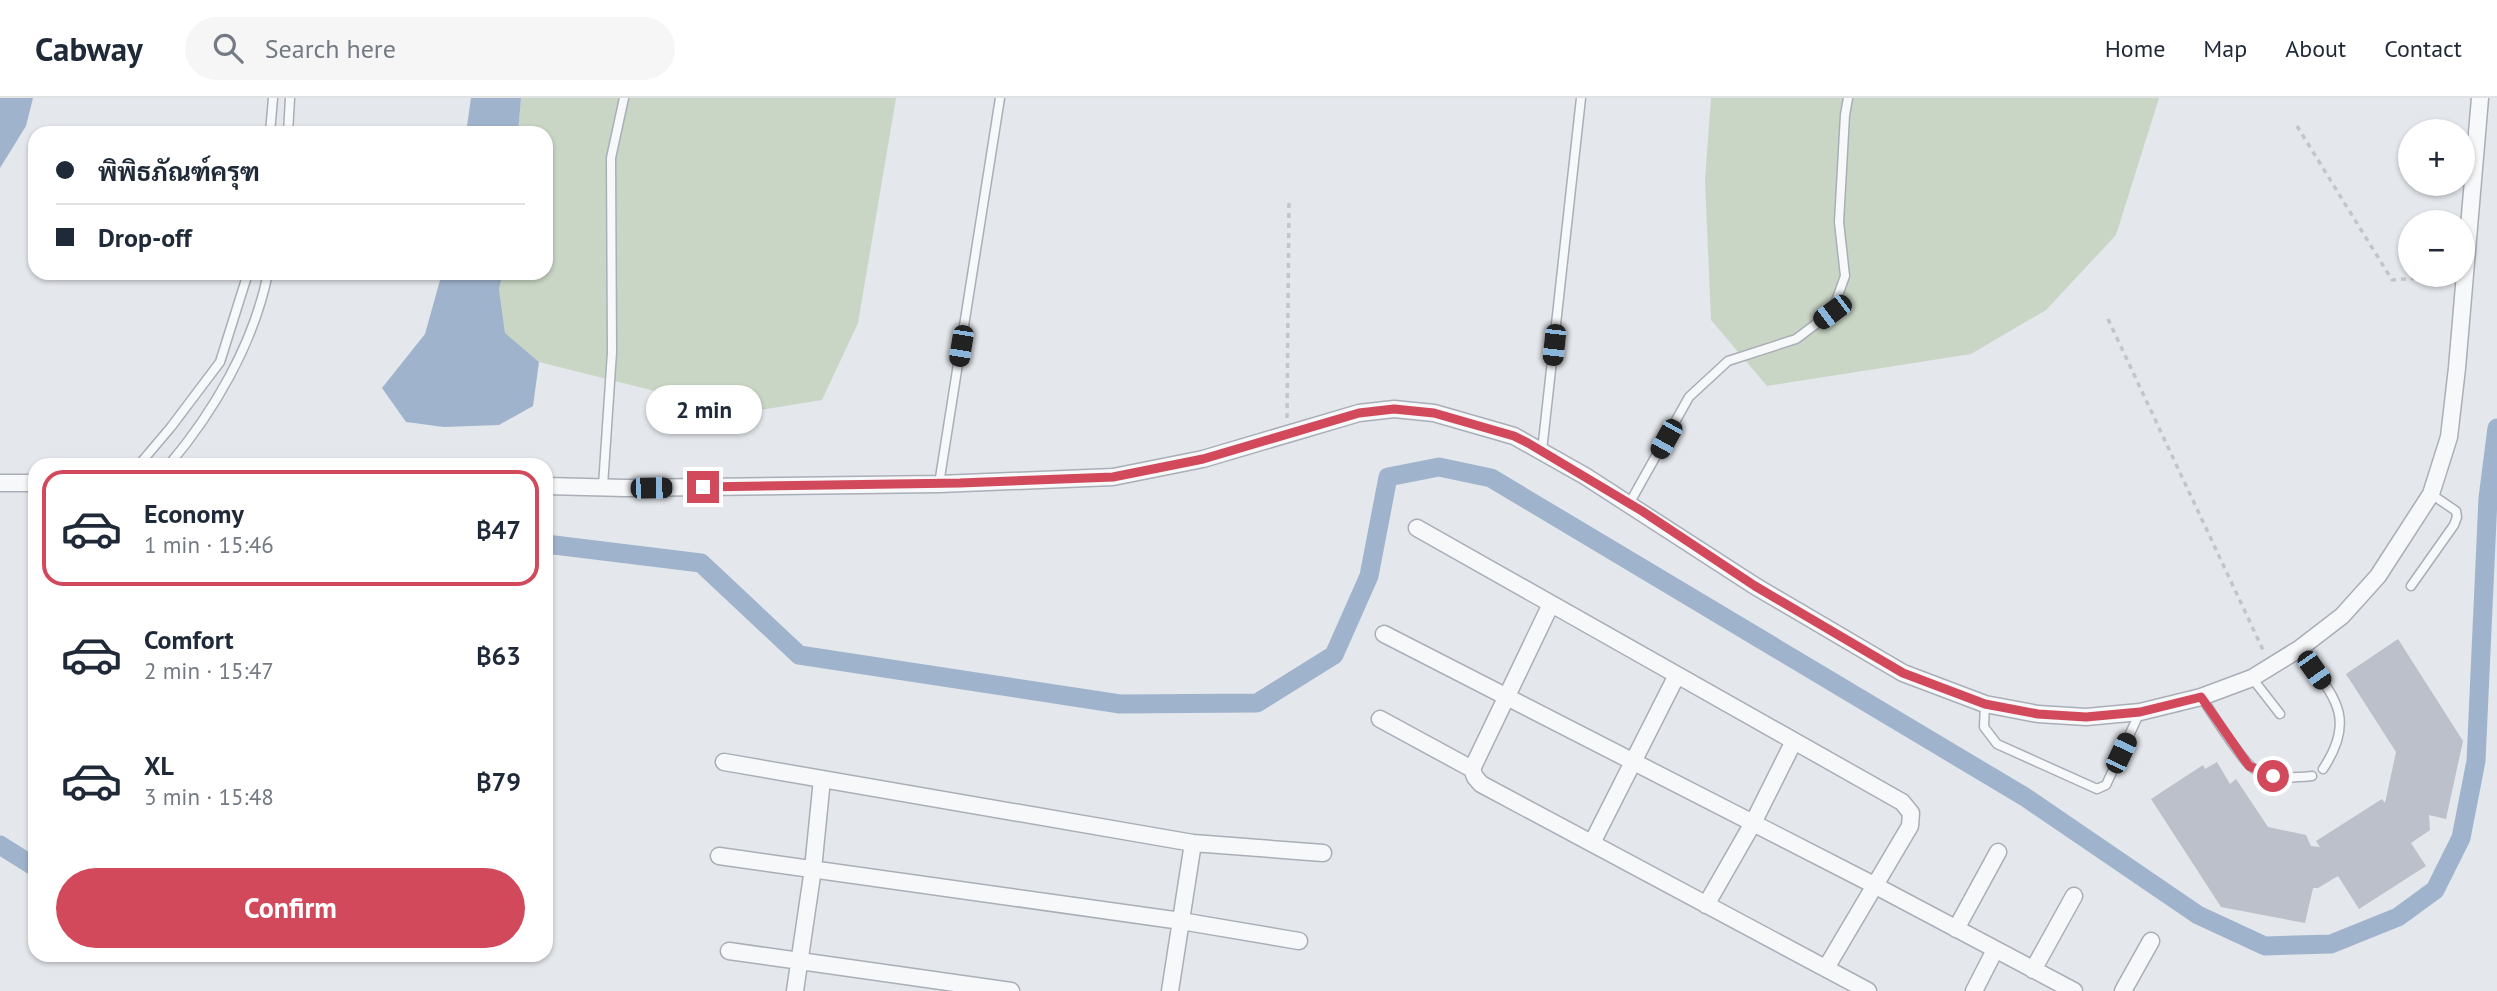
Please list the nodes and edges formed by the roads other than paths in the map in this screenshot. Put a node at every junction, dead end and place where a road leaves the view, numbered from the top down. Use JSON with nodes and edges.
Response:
{"nodes":[{"id":1,"x":273,"y":98,"type":"edge"},
{"id":2,"x":290,"y":98,"type":"edge"},
{"id":3,"x":624,"y":98,"type":"edge"},
{"id":4,"x":1000,"y":98,"type":"edge"},
{"id":5,"x":1581,"y":98,"type":"edge"},
{"id":6,"x":1848,"y":98,"type":"edge"},
{"id":7,"x":2480,"y":98,"type":"edge"},
{"id":8,"x":271,"y":126,"type":"edge"},
{"id":9,"x":288,"y":126,"type":"edge"},
{"id":10,"x":246,"y":280,"type":"edge"},
{"id":11,"x":266,"y":280,"type":"edge"},
{"id":12,"x":1542,"y":451,"type":"junction"},
{"id":13,"x":145,"y":458,"type":"edge"},
{"id":14,"x":175,"y":458,"type":"edge"},
{"id":15,"x":0,"y":483,"type":"edge"},
{"id":16,"x":28,"y":483,"type":"edge"},
{"id":17,"x":939,"y":484,"type":"junction"},
{"id":18,"x":553,"y":486,"type":"edge"},
{"id":19,"x":603,"y":486,"type":"junction"},
{"id":20,"x":2431,"y":494,"type":"junction"},
{"id":21,"x":1629,"y":504,"type":"junction"},
{"id":22,"x":1417,"y":528,"type":"dead end"},
{"id":23,"x":2411,"y":586,"type":"dead end"},
{"id":24,"x":1551,"y":604,"type":"junction"},
{"id":25,"x":1384,"y":634,"type":"dead end"},
{"id":26,"x":2299,"y":649,"type":"junction"},
{"id":27,"x":1676,"y":675,"type":"junction"},
{"id":28,"x":2252,"y":678,"type":"junction"},
{"id":29,"x":1506,"y":697,"type":"junction"},
{"id":30,"x":2201,"y":697,"type":"junction"},
{"id":31,"x":1985,"y":704,"type":"junction"},
{"id":32,"x":2140,"y":712,"type":"junction"},
{"id":33,"x":2280,"y":714,"type":"dead end"},
{"id":34,"x":1380,"y":719,"type":"dead end"},
{"id":35,"x":1794,"y":741,"type":"junction"},
{"id":36,"x":1632,"y":761,"type":"junction"},
{"id":37,"x":724,"y":762,"type":"dead end"},
{"id":38,"x":1472,"y":769,"type":"junction"},
{"id":39,"x":2323,"y":769,"type":"dead end"},
{"id":40,"x":2312,"y":776,"type":"dead end"},
{"id":41,"x":822,"y":779,"type":"junction"},
{"id":42,"x":1753,"y":823,"type":"junction"},
{"id":43,"x":1193,"y":844,"type":"junction"},
{"id":44,"x":1592,"y":844,"type":"junction"},
{"id":45,"x":1998,"y":852,"type":"dead end"},
{"id":46,"x":1323,"y":853,"type":"dead end"},
{"id":47,"x":719,"y":856,"type":"dead end"},
{"id":48,"x":813,"y":869,"type":"junction"},
{"id":49,"x":1874,"y":885,"type":"junction"},
{"id":50,"x":2074,"y":896,"type":"dead end"},
{"id":51,"x":1706,"y":905,"type":"junction"},
{"id":52,"x":1181,"y":921,"type":"junction"},
{"id":53,"x":1956,"y":929,"type":"junction"},
{"id":54,"x":1299,"y":941,"type":"dead end"},
{"id":55,"x":2151,"y":941,"type":"dead end"},
{"id":56,"x":1995,"y":950,"type":"junction"},
{"id":57,"x":729,"y":951,"type":"dead end"},
{"id":58,"x":799,"y":961,"type":"junction"},
{"id":59,"x":1826,"y":968,"type":"junction"},
{"id":60,"x":2033,"y":970,"type":"junction"},
{"id":61,"x":795,"y":991,"type":"edge"},
{"id":62,"x":1011,"y":991,"type":"edge"},
{"id":63,"x":1170,"y":991,"type":"edge"},
{"id":64,"x":1868,"y":991,"type":"edge"},
{"id":65,"x":1973,"y":991,"type":"edge"},
{"id":66,"x":2074,"y":991,"type":"edge"},
{"id":67,"x":2123,"y":991,"type":"edge"}],
"edges":[{"from":1,"to":8,"type":"lane"},
{"from":2,"to":9,"type":"lane"},
{"from":3,"to":19,"type":"lane"},
{"from":4,"to":17,"type":"lane"},
{"from":5,"to":12,"type":"lane"},
{"from":6,"to":21,"type":"lane"},
{"from":7,"to":20,"type":"street"},
{"from":10,"to":13,"type":"lane"},
{"from":11,"to":14,"type":"lane"},
{"from":12,"to":17,"type":"street"},
{"from":12,"to":21,"type":"street"},
{"from":15,"to":16,"type":"street"},
{"from":17,"to":19,"type":"street"},
{"from":18,"to":19,"type":"street"},
{"from":20,"to":23,"type":"lane"},
{"from":20,"to":26,"type":"street"},
{"from":21,"to":31,"type":"street"},
{"from":22,"to":24,"type":"street"},
{"from":24,"to":27,"type":"street"},
{"from":24,"to":29,"type":"street"},
{"from":25,"to":29,"type":"street"},
{"from":26,"to":28,"type":"street"},
{"from":26,"to":39,"type":"lane"},
{"from":27,"to":35,"type":"street"},
{"from":27,"to":36,"type":"street"},
{"from":28,"to":30,"type":"street"},
{"from":28,"to":33,"type":"lane"},
{"from":29,"to":36,"type":"street"},
{"from":29,"to":38,"type":"street"},
{"from":30,"to":32,"type":"street"},
{"from":30,"to":40,"type":"lane"},
{"from":31,"to":32,"type":"street"},
{"from":31,"to":32,"type":"lane"},
{"from":34,"to":38,"type":"street"},
{"from":35,"to":42,"type":"street"},
{"from":35,"to":49,"type":"street"},
{"from":36,"to":42,"type":"street"},
{"from":36,"to":44,"type":"street"},
{"from":37,"to":41,"type":"street"},
{"from":38,"to":44,"type":"street"},
{"from":41,"to":43,"type":"street"},
{"from":41,"to":48,"type":"street"},
{"from":42,"to":49,"type":"street"},
{"from":42,"to":51,"type":"street"},
{"from":43,"to":46,"type":"street"},
{"from":43,"to":52,"type":"street"},
{"from":44,"to":51,"type":"street"},
{"from":45,"to":53,"type":"street"},
{"from":47,"to":48,"type":"street"},
{"from":48,"to":52,"type":"street"},
{"from":48,"to":58,"type":"street"},
{"from":49,"to":53,"type":"street"},
{"from":49,"to":59,"type":"street"},
{"from":50,"to":60,"type":"street"},
{"from":51,"to":59,"type":"street"},
{"from":52,"to":54,"type":"street"},
{"from":52,"to":63,"type":"street"},
{"from":53,"to":56,"type":"street"},
{"from":55,"to":67,"type":"street"},
{"from":56,"to":60,"type":"street"},
{"from":56,"to":65,"type":"street"},
{"from":57,"to":58,"type":"street"},
{"from":58,"to":61,"type":"street"},
{"from":58,"to":62,"type":"street"},
{"from":59,"to":64,"type":"street"},
{"from":60,"to":66,"type":"street"}]}
